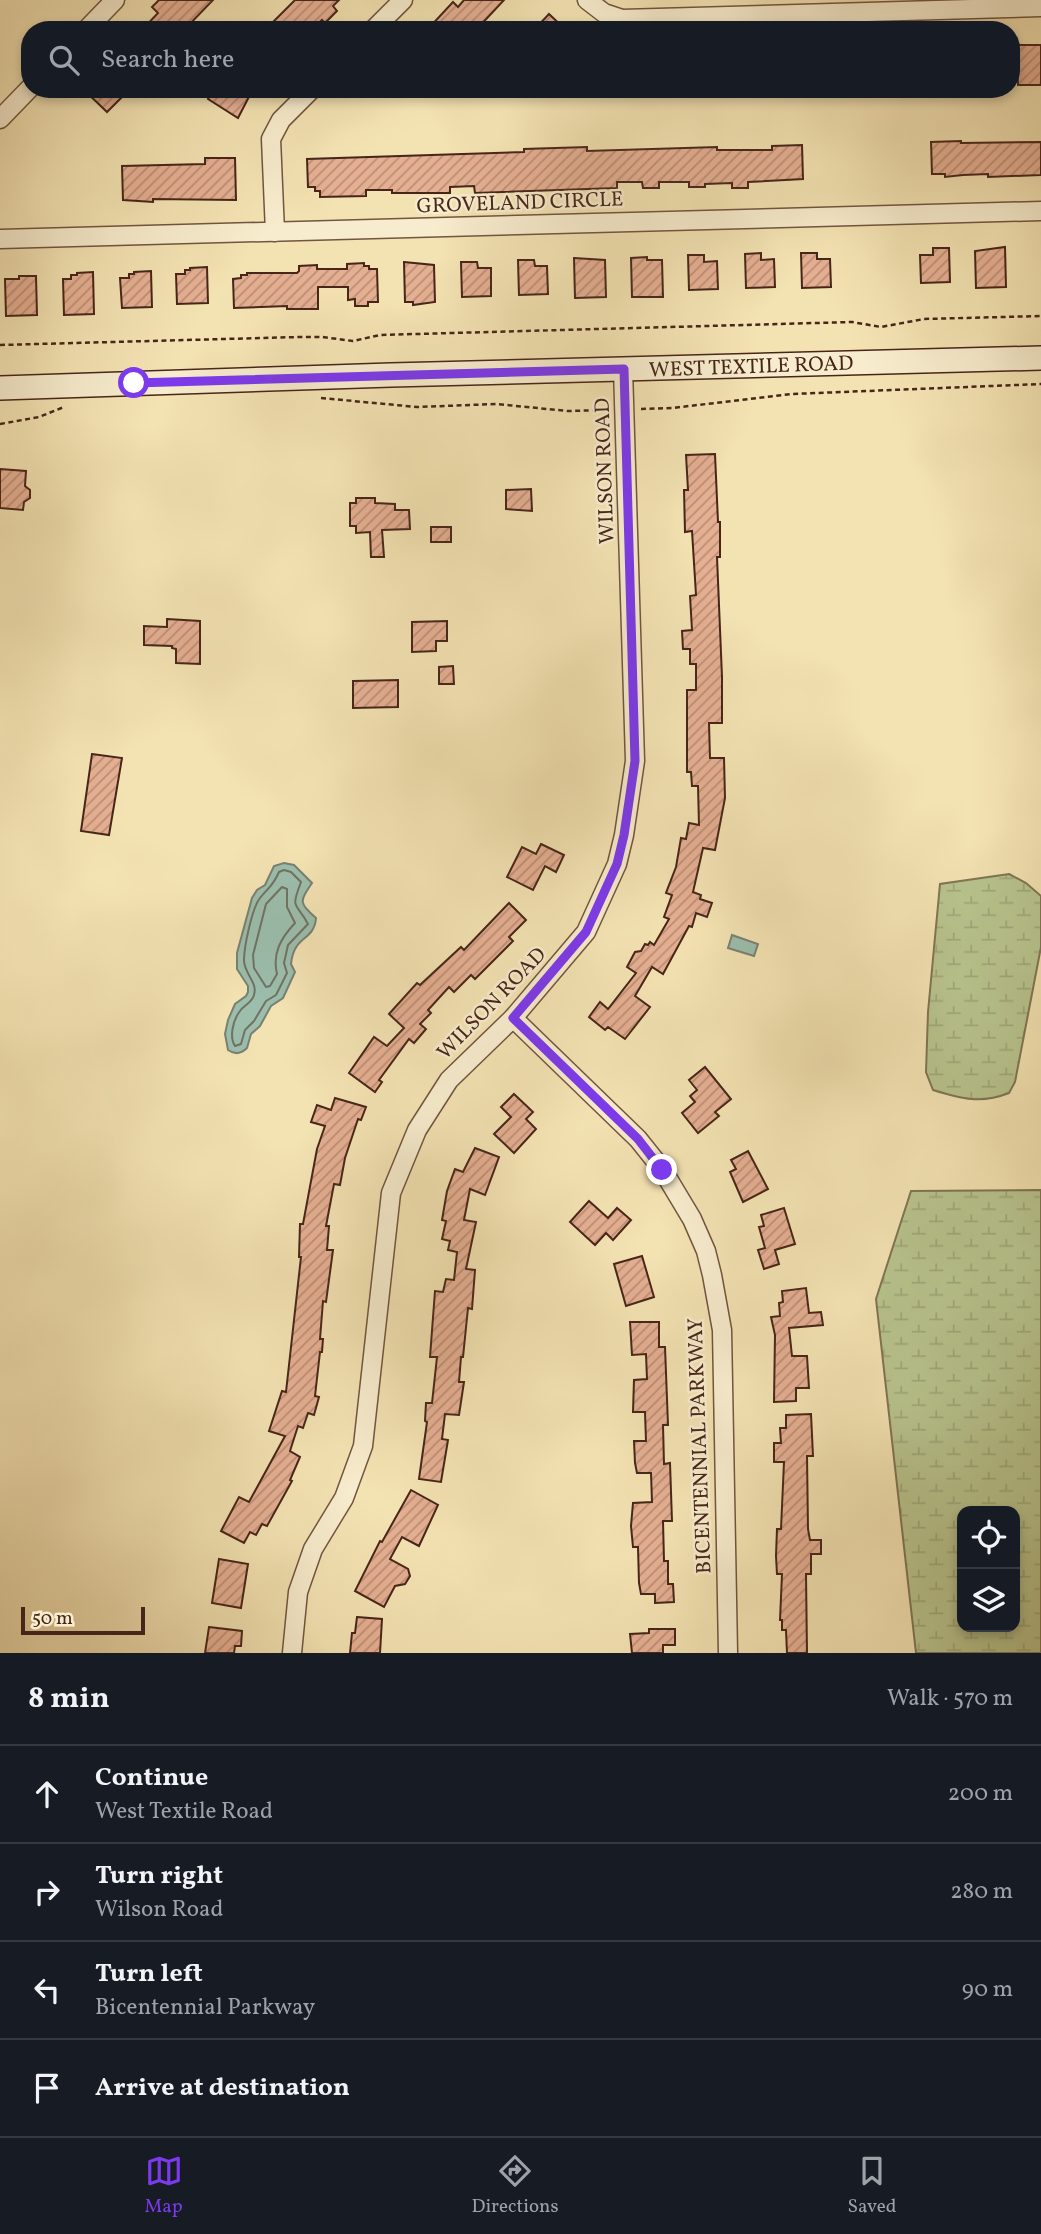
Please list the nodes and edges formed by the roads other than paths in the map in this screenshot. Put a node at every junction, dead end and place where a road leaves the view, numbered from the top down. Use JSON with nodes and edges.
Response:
{"nodes":[{"id":1,"x":115,"y":0,"type":"edge"},
{"id":2,"x":403,"y":0,"type":"edge"},
{"id":3,"x":587,"y":0,"type":"edge"},
{"id":4,"x":978,"y":4,"type":"edge"},
{"id":5,"x":1041,"y":7,"type":"edge"},
{"id":6,"x":95,"y":21,"type":"edge"},
{"id":7,"x":382,"y":21,"type":"edge"},
{"id":8,"x":21,"y":97,"type":"edge"},
{"id":9,"x":303,"y":98,"type":"edge"},
{"id":10,"x":0,"y":119,"type":"edge"},
{"id":11,"x":1041,"y":211,"type":"edge"},
{"id":12,"x":275,"y":232,"type":"junction"},
{"id":13,"x":0,"y":239,"type":"edge"},
{"id":14,"x":1041,"y":358,"type":"edge"},
{"id":15,"x":624,"y":369,"type":"junction"},
{"id":16,"x":0,"y":388,"type":"edge"},
{"id":17,"x":513,"y":1018,"type":"junction"},
{"id":18,"x":292,"y":1653,"type":"edge"},
{"id":19,"x":728,"y":1653,"type":"edge"}],
"edges":[{"from":1,"to":6,"type":"street"},
{"from":2,"to":7,"type":"street"},
{"from":3,"to":4,"type":"street"},
{"from":4,"to":5,"type":"street"},
{"from":8,"to":10,"type":"street"},
{"from":9,"to":12,"type":"street"},
{"from":11,"to":12,"type":"street","name":"GROVELAND CIRCLE"},
{"from":12,"to":13,"type":"street","name":"GROVELAND CIRCLE"},
{"from":14,"to":15,"type":"main road","name":"WEST TEXTILE ROAD"},
{"from":15,"to":16,"type":"main road","name":"WEST TEXTILE ROAD"},
{"from":15,"to":17,"type":"street","name":"WILSON ROAD"},
{"from":17,"to":18,"type":"street","name":"WILSON ROAD"},
{"from":17,"to":19,"type":"street","name":"BICENTENNIAL PARKWAY"}]}
